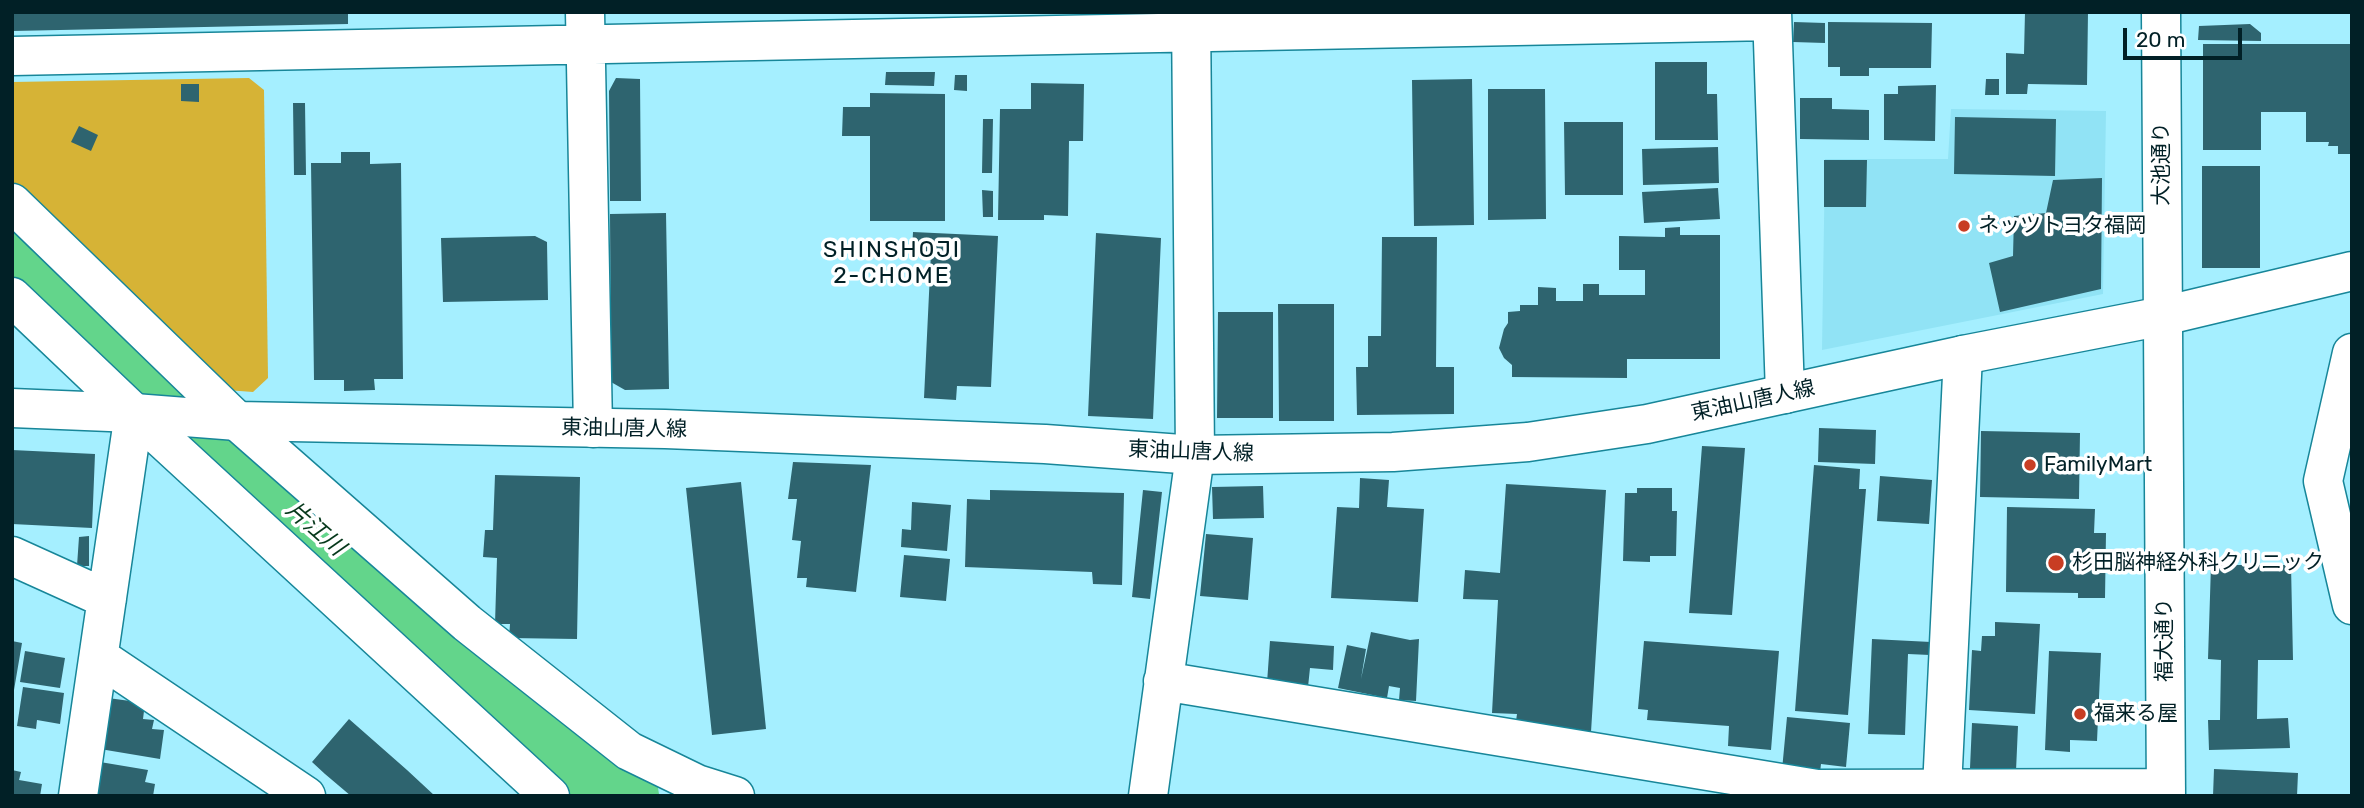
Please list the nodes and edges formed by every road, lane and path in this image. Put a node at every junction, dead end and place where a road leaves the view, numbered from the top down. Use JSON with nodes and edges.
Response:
{"nodes":[{"id":1,"x":2161,"y":12,"type":"edge"},
{"id":2,"x":1772,"y":17,"type":"edge"},
{"id":3,"x":1191,"y":21,"type":"edge"},
{"id":4,"x":586,"y":29,"type":"edge"},
{"id":5,"x":12,"y":56,"type":"edge"},
{"id":6,"x":12,"y":203,"type":"edge"},
{"id":7,"x":2352,"y":271,"type":"edge"},
{"id":8,"x":12,"y":297,"type":"edge"},
{"id":9,"x":2163,"y":316,"type":"junction"},
{"id":10,"x":2352,"y":353,"type":"edge"},
{"id":11,"x":1963,"y":355,"type":"junction"},
{"id":12,"x":1784,"y":394,"type":"junction"},
{"id":13,"x":12,"y":408,"type":"edge"},
{"id":14,"x":143,"y":414,"type":"junction"},
{"id":15,"x":230,"y":421,"type":"junction"},
{"id":16,"x":593,"y":428,"type":"junction"},
{"id":17,"x":1195,"y":455,"type":"junction"},
{"id":18,"x":12,"y":556,"type":"edge"},
{"id":19,"x":107,"y":599,"type":"junction"},
{"id":20,"x":2352,"y":606,"type":"edge"},
{"id":21,"x":99,"y":657,"type":"junction"},
{"id":22,"x":1163,"y":681,"type":"junction"},
{"id":23,"x":1942,"y":788,"type":"junction"},
{"id":24,"x":697,"y":790,"type":"edge"},
{"id":25,"x":2166,"y":792,"type":"edge"},
{"id":26,"x":78,"y":796,"type":"edge"},
{"id":27,"x":306,"y":796,"type":"edge"},
{"id":28,"x":550,"y":796,"type":"edge"},
{"id":29,"x":734,"y":796,"type":"edge"},
{"id":30,"x":1148,"y":796,"type":"edge"}],
"edges":[{"from":1,"to":9,"type":"street","name":"大池通り"},
{"from":2,"to":3,"type":"street"},
{"from":2,"to":12,"type":"street"},
{"from":3,"to":4,"type":"street"},
{"from":3,"to":17,"type":"street"},
{"from":4,"to":5,"type":"street"},
{"from":4,"to":16,"type":"street"},
{"from":6,"to":15,"type":"street"},
{"from":7,"to":9,"type":"street","name":"東油山唐人線"},
{"from":8,"to":14,"type":"street"},
{"from":9,"to":11,"type":"street","name":"東油山唐人線"},
{"from":9,"to":25,"type":"street","name":"福大通り"},
{"from":10,"to":20,"type":"street"},
{"from":11,"to":12,"type":"street","name":"東油山唐人線"},
{"from":11,"to":23,"type":"street"},
{"from":12,"to":17,"type":"street","name":"東油山唐人線"},
{"from":13,"to":14,"type":"street","name":"東油山唐人線"},
{"from":14,"to":15,"type":"street","name":"東油山唐人線"},
{"from":14,"to":19,"type":"street"},
{"from":14,"to":28,"type":"street"},
{"from":15,"to":16,"type":"street","name":"東油山唐人線"},
{"from":15,"to":24,"type":"street"},
{"from":16,"to":17,"type":"street","name":"東油山唐人線"},
{"from":17,"to":22,"type":"street"},
{"from":18,"to":19,"type":"street"},
{"from":19,"to":21,"type":"street"},
{"from":21,"to":26,"type":"street"},
{"from":21,"to":27,"type":"street"},
{"from":22,"to":23,"type":"street"},
{"from":22,"to":30,"type":"street"},
{"from":23,"to":25,"type":"street"},
{"from":24,"to":29,"type":"street"}]}
